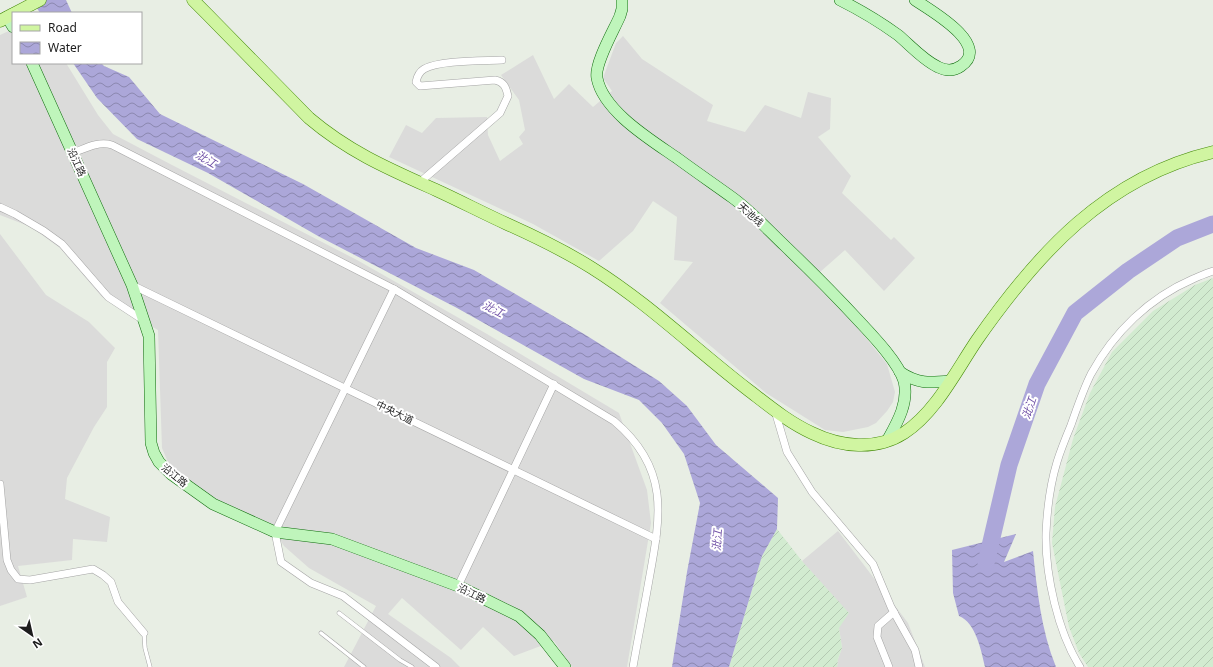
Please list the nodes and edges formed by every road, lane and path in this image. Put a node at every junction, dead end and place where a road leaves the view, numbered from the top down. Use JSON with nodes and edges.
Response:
{"nodes":[{"id":1,"x":40,"y":0,"type":"edge"},
{"id":2,"x":193,"y":0,"type":"edge"},
{"id":3,"x":622,"y":0,"type":"edge"},
{"id":4,"x":840,"y":0,"type":"edge"},
{"id":5,"x":915,"y":0,"type":"edge"},
{"id":6,"x":19,"y":12,"type":"edge"},
{"id":7,"x":502,"y":60,"type":"dead end"},
{"id":8,"x":32,"y":64,"type":"edge"},
{"id":9,"x":1213,"y":152,"type":"edge"},
{"id":10,"x":73,"y":154,"type":"junction"},
{"id":11,"x":419,"y":183,"type":"junction"},
{"id":12,"x":0,"y":206,"type":"edge"},
{"id":13,"x":1213,"y":271,"type":"edge"},
{"id":14,"x":132,"y":285,"type":"junction"},
{"id":15,"x":394,"y":289,"type":"junction"},
{"id":16,"x":143,"y":320,"type":"junction"},
{"id":17,"x":900,"y":372,"type":"junction"},
{"id":18,"x":950,"y":381,"type":"junction"},
{"id":19,"x":554,"y":384,"type":"junction"},
{"id":20,"x":345,"y":388,"type":"junction"},
{"id":21,"x":775,"y":411,"type":"junction"},
{"id":22,"x":887,"y":441,"type":"junction"},
{"id":23,"x":513,"y":470,"type":"junction"},
{"id":24,"x":0,"y":484,"type":"edge"},
{"id":25,"x":275,"y":532,"type":"junction"},
{"id":26,"x":656,"y":539,"type":"junction"},
{"id":27,"x":458,"y":586,"type":"junction"},
{"id":28,"x":894,"y":612,"type":"junction"},
{"id":29,"x":339,"y":613,"type":"dead end"},
{"id":30,"x":144,"y":633,"type":"joint"},
{"id":31,"x":321,"y":633,"type":"dead end"},
{"id":32,"x":150,"y":667,"type":"edge"},
{"id":33,"x":364,"y":667,"type":"edge"},
{"id":34,"x":412,"y":667,"type":"edge"},
{"id":35,"x":436,"y":667,"type":"edge"},
{"id":36,"x":565,"y":667,"type":"edge"},
{"id":37,"x":633,"y":667,"type":"edge"},
{"id":38,"x":888,"y":667,"type":"edge"},
{"id":39,"x":919,"y":667,"type":"edge"},
{"id":40,"x":1080,"y":667,"type":"edge"}],
"edges":[{"from":1,"to":6,"type":"main road"},
{"from":2,"to":11,"type":"main road"},
{"from":3,"to":17,"type":"main road","name":"天池线"},
{"from":4,"to":5,"type":"main road"},
{"from":7,"to":11,"type":"street"},
{"from":8,"to":10,"type":"main road","name":"沿江路"},
{"from":9,"to":18,"type":"main road"},
{"from":10,"to":14,"type":"main road","name":"沿江路"},
{"from":10,"to":15,"type":"street"},
{"from":11,"to":21,"type":"main road"},
{"from":12,"to":16,"type":"street"},
{"from":13,"to":40,"type":"street"},
{"from":14,"to":16,"type":"main road","name":"沿江路"},
{"from":14,"to":20,"type":"street","name":"中央大道"},
{"from":15,"to":19,"type":"street"},
{"from":15,"to":20,"type":"street"},
{"from":16,"to":25,"type":"main road","name":"沿江路"},
{"from":17,"to":18,"type":"main road"},
{"from":17,"to":22,"type":"main road","name":"天池线"},
{"from":18,"to":22,"type":"main road"},
{"from":19,"to":23,"type":"street"},
{"from":19,"to":26,"type":"street"},
{"from":20,"to":23,"type":"street","name":"中央大道"},
{"from":20,"to":25,"type":"street"},
{"from":21,"to":22,"type":"main road"},
{"from":21,"to":28,"type":"street"},
{"from":23,"to":26,"type":"street","name":"中央大道"},
{"from":23,"to":27,"type":"street"},
{"from":24,"to":30,"type":"street"},
{"from":25,"to":27,"type":"main road","name":"沿江路"},
{"from":25,"to":35,"type":"street"},
{"from":26,"to":37,"type":"street"},
{"from":27,"to":36,"type":"main road","name":"沿江路"},
{"from":28,"to":38,"type":"street"},
{"from":28,"to":39,"type":"street"},
{"from":29,"to":34,"type":"lane"},
{"from":30,"to":32,"type":"lane"},
{"from":31,"to":33,"type":"lane"}]}
